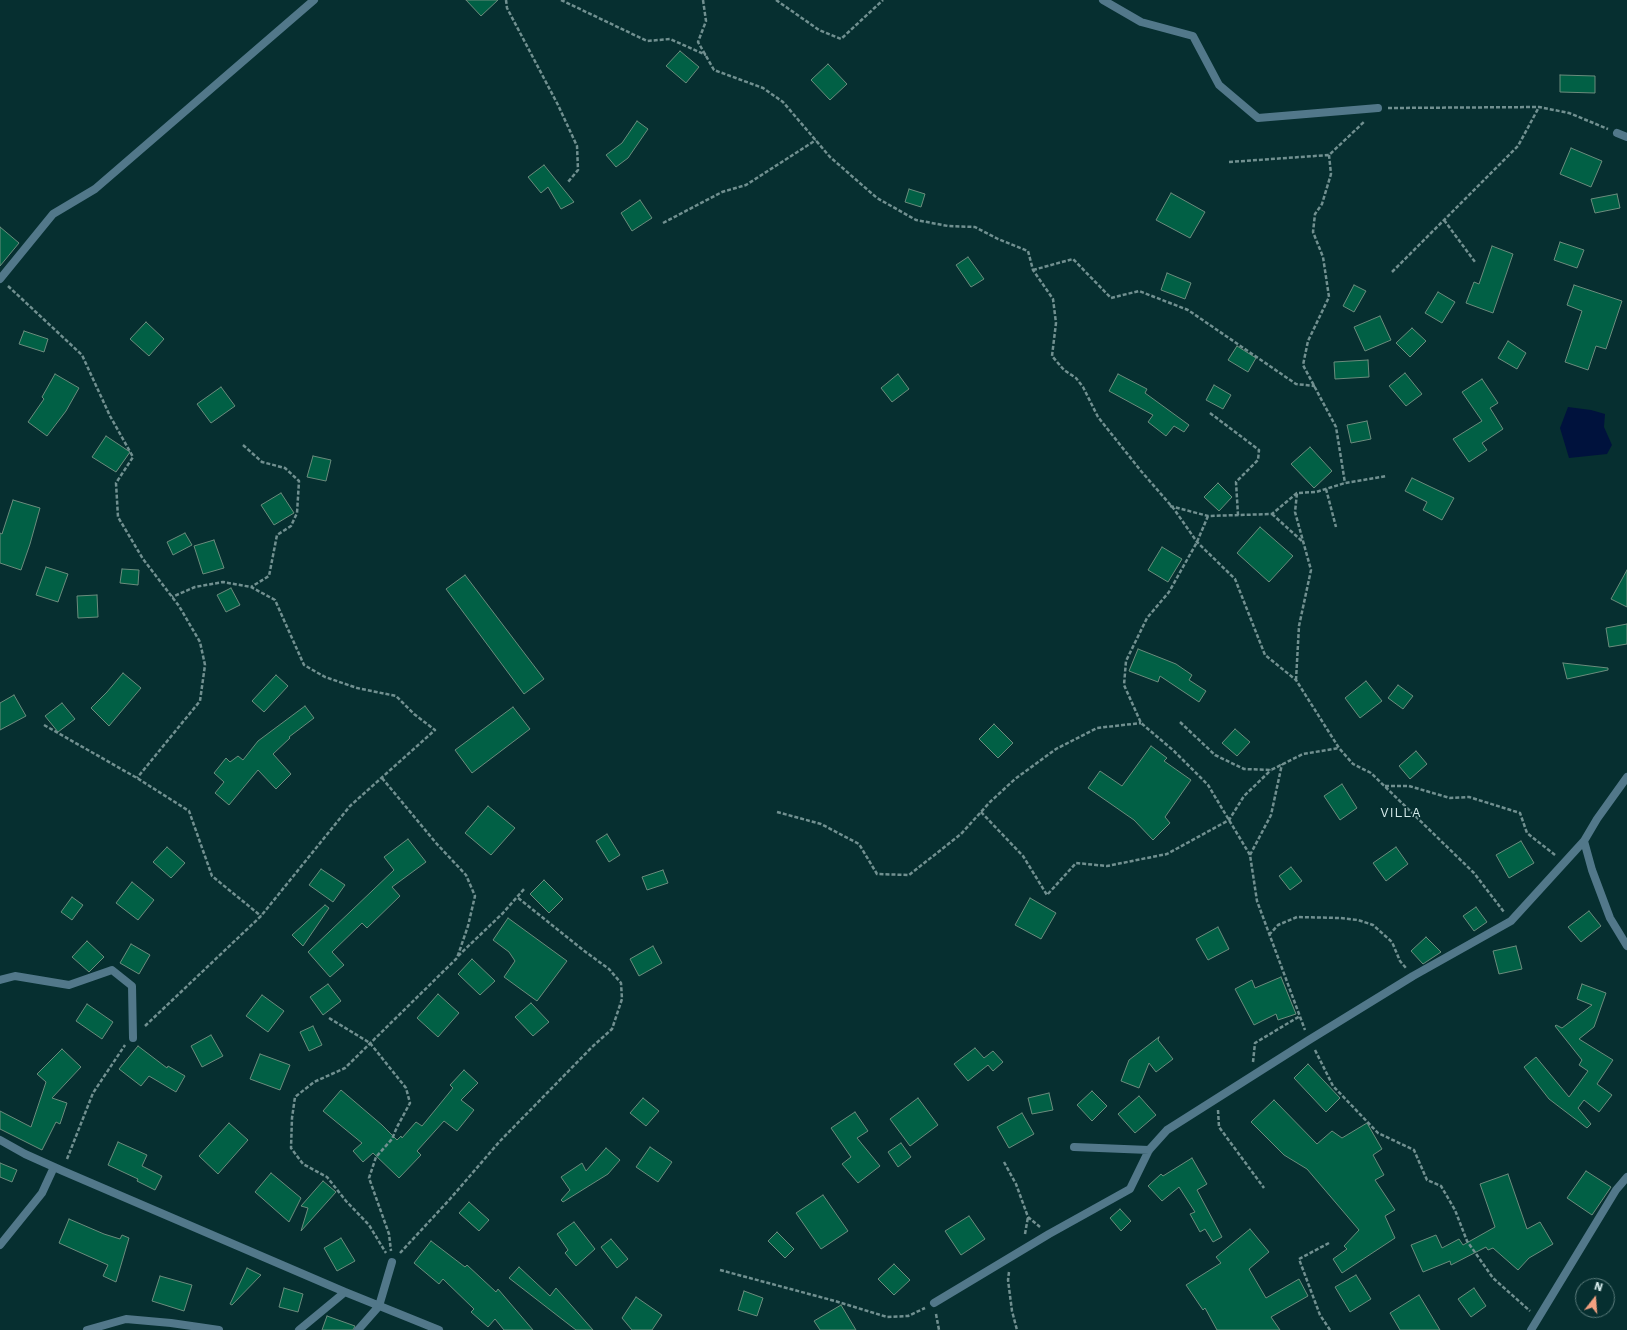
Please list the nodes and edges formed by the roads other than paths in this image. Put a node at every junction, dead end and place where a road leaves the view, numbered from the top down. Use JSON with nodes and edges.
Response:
{"nodes":[{"id":1,"x":314,"y":0,"type":"edge"},
{"id":2,"x":1103,"y":0,"type":"edge"},
{"id":3,"x":1378,"y":108,"type":"road end"},
{"id":4,"x":1617,"y":133,"type":"road end"},
{"id":5,"x":1627,"y":138,"type":"edge"},
{"id":6,"x":0,"y":279,"type":"edge"},
{"id":7,"x":1627,"y":777,"type":"edge"},
{"id":8,"x":1584,"y":841,"type":"junction"},
{"id":9,"x":1627,"y":946,"type":"edge"},
{"id":10,"x":0,"y":980,"type":"edge"},
{"id":11,"x":133,"y":1038,"type":"road end"},
{"id":12,"x":0,"y":1140,"type":"edge"},
{"id":13,"x":1074,"y":1147,"type":"dead end"},
{"id":14,"x":1149,"y":1150,"type":"junction"},
{"id":15,"x":54,"y":1167,"type":"junction"},
{"id":16,"x":1627,"y":1177,"type":"edge"},
{"id":17,"x":0,"y":1245,"type":"edge"},
{"id":18,"x":392,"y":1262,"type":"road end"},
{"id":19,"x":345,"y":1292,"type":"junction"},
{"id":20,"x":934,"y":1303,"type":"road end"},
{"id":21,"x":379,"y":1306,"type":"junction"},
{"id":22,"x":429,"y":1328,"type":"edge"},
{"id":23,"x":87,"y":1330,"type":"edge"},
{"id":24,"x":219,"y":1330,"type":"edge"},
{"id":25,"x":299,"y":1330,"type":"edge"},
{"id":26,"x":358,"y":1330,"type":"edge"},
{"id":27,"x":439,"y":1330,"type":"edge"},
{"id":28,"x":1531,"y":1330,"type":"edge"}],
"edges":[{"from":1,"to":6,"type":"street"},
{"from":2,"to":3,"type":"street"},
{"from":4,"to":5,"type":"street"},
{"from":7,"to":8,"type":"street"},
{"from":8,"to":9,"type":"street"},
{"from":8,"to":14,"type":"street"},
{"from":10,"to":11,"type":"street"},
{"from":12,"to":15,"type":"street"},
{"from":13,"to":14,"type":"street"},
{"from":14,"to":20,"type":"street"},
{"from":15,"to":17,"type":"street"},
{"from":15,"to":19,"type":"street"},
{"from":16,"to":28,"type":"street"},
{"from":18,"to":21,"type":"street"},
{"from":19,"to":21,"type":"street"},
{"from":19,"to":25,"type":"street"},
{"from":21,"to":22,"type":"street"},
{"from":21,"to":26,"type":"street"},
{"from":22,"to":27,"type":"street"},
{"from":23,"to":24,"type":"street"}]}
